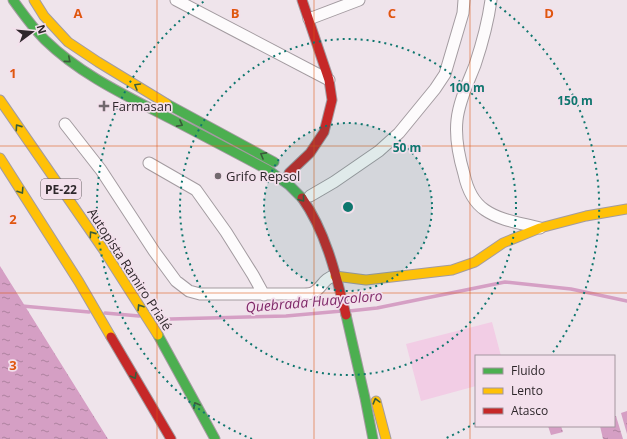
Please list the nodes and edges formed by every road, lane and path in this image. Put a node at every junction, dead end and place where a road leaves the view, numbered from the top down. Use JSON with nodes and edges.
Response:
{"nodes":[{"id":1,"x":13,"y":0,"type":"edge"},
{"id":2,"x":34,"y":0,"type":"edge"},
{"id":3,"x":176,"y":0,"type":"edge"},
{"id":4,"x":302,"y":0,"type":"edge"},
{"id":5,"x":359,"y":0,"type":"edge"},
{"id":6,"x":464,"y":0,"type":"edge"},
{"id":7,"x":491,"y":0,"type":"edge"},
{"id":8,"x":309,"y":19,"type":"junction"},
{"id":9,"x":329,"y":80,"type":"junction"},
{"id":10,"x":0,"y":100,"type":"edge"},
{"id":11,"x":65,"y":124,"type":"dead end"},
{"id":12,"x":0,"y":158,"type":"edge"},
{"id":13,"x":149,"y":163,"type":"dead end"},
{"id":14,"x":289,"y":173,"type":"junction"},
{"id":15,"x":310,"y":196,"type":"junction"},
{"id":16,"x":627,"y":209,"type":"edge"},
{"id":17,"x":540,"y":228,"type":"junction"},
{"id":18,"x":338,"y":276,"type":"junction"},
{"id":19,"x":264,"y":295,"type":"junction"},
{"id":20,"x":356,"y":343,"type":"junction"},
{"id":21,"x":171,"y":439,"type":"edge"},
{"id":22,"x":215,"y":439,"type":"edge"},
{"id":23,"x":373,"y":439,"type":"edge"},
{"id":24,"x":386,"y":439,"type":"edge"}],
"edges":[{"from":1,"to":18,"type":"main road","one_way":true},
{"from":14,"to":2,"type":"main road","one_way":true},
{"from":3,"to":9,"type":"street"},
{"from":4,"to":8,"type":"main road"},
{"from":5,"to":8,"type":"street"},
{"from":6,"to":15,"type":"street"},
{"from":7,"to":17,"type":"street"},
{"from":8,"to":9,"type":"main road"},
{"from":9,"to":14,"type":"main road"},
{"from":22,"to":10,"type":"main road","name":"Autopista Ramiro Prialé","number":"PE-22","one_way":true},
{"from":11,"to":19,"type":"street"},
{"from":12,"to":21,"type":"main road","number":"PE-22","one_way":true},
{"from":13,"to":19,"type":"street"},
{"from":14,"to":15,"type":"main road"},
{"from":15,"to":18,"type":"main road"},
{"from":16,"to":17,"type":"main road"},
{"from":17,"to":18,"type":"main road"},
{"from":18,"to":19,"type":"street"},
{"from":18,"to":20,"type":"main road"},
{"from":20,"to":23,"type":"main road"},
{"from":24,"to":20,"type":"main road","one_way":true}]}
